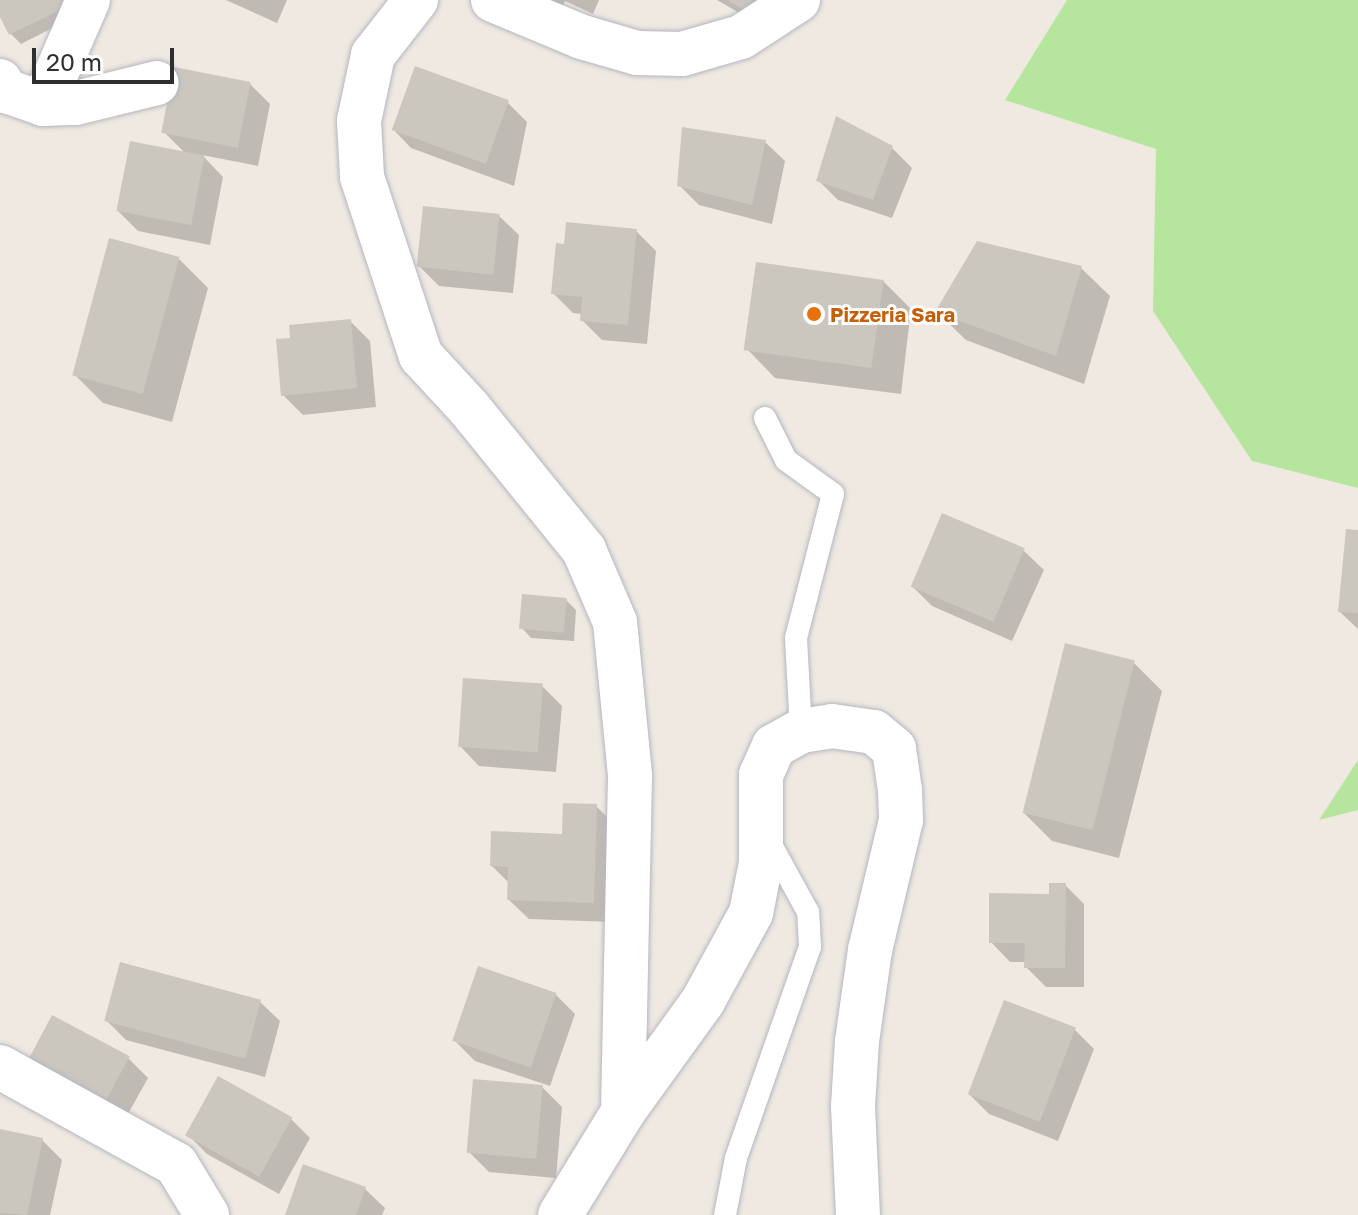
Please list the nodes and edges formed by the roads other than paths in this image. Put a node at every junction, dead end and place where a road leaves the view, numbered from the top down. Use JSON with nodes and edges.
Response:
{"nodes":[{"id":1,"x":88,"y":0,"type":"edge"},
{"id":2,"x":416,"y":0,"type":"edge"},
{"id":3,"x":493,"y":0,"type":"edge"},
{"id":4,"x":798,"y":0,"type":"edge"},
{"id":5,"x":0,"y":81,"type":"edge"},
{"id":6,"x":157,"y":83,"type":"dead end"},
{"id":7,"x":43,"y":104,"type":"junction"},
{"id":8,"x":765,"y":418,"type":"dead end"},
{"id":9,"x":801,"y":731,"type":"junction"},
{"id":10,"x":761,"y":828,"type":"junction"},
{"id":11,"x":0,"y":1067,"type":"edge"},
{"id":12,"x":623,"y":1112,"type":"junction"},
{"id":13,"x":207,"y":1215,"type":"edge"},
{"id":14,"x":560,"y":1215,"type":"edge"},
{"id":15,"x":725,"y":1215,"type":"edge"},
{"id":16,"x":858,"y":1215,"type":"edge"}],
"edges":[{"from":1,"to":7,"type":"street"},
{"from":2,"to":12,"type":"street"},
{"from":3,"to":4,"type":"street"},
{"from":5,"to":7,"type":"street"},
{"from":6,"to":7,"type":"street"},
{"from":8,"to":9,"type":"lane"},
{"from":9,"to":10,"type":"street"},
{"from":9,"to":16,"type":"street"},
{"from":10,"to":12,"type":"street"},
{"from":10,"to":15,"type":"lane"},
{"from":11,"to":13,"type":"street"},
{"from":12,"to":14,"type":"street"}]}
